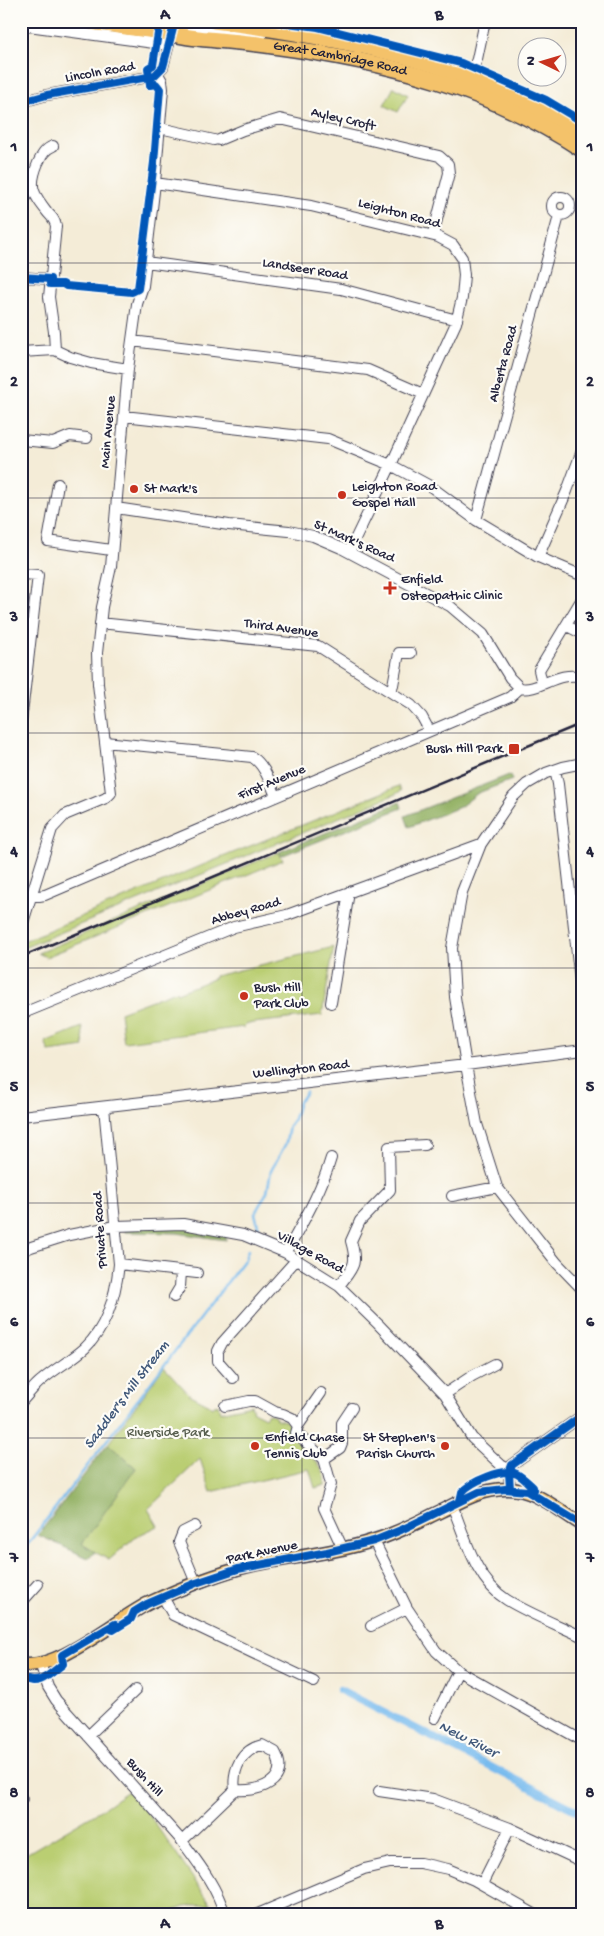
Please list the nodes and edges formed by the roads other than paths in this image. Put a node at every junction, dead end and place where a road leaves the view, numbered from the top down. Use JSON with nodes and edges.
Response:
{"nodes":[{"id":1,"x":82,"y":21,"type":"edge"},
{"id":2,"x":151,"y":21,"type":"edge"},
{"id":3,"x":214,"y":21,"type":"edge"},
{"id":4,"x":486,"y":21,"type":"edge"},
{"id":5,"x":103,"y":23,"type":"edge"},
{"id":6,"x":21,"y":25,"type":"edge"},
{"id":7,"x":173,"y":30,"type":"edge"},
{"id":8,"x":158,"y":74,"type":"junction"},
{"id":9,"x":468,"y":83,"type":"junction"},
{"id":10,"x":21,"y":105,"type":"edge"},
{"id":11,"x":160,"y":128,"type":"junction"},
{"id":12,"x":583,"y":132,"type":"edge"},
{"id":13,"x":53,"y":146,"type":"dead end"},
{"id":14,"x":583,"y":150,"type":"edge"},
{"id":15,"x":155,"y":184,"type":"junction"},
{"id":16,"x":558,"y":216,"type":"dead end"},
{"id":17,"x":433,"y":235,"type":"junction"},
{"id":18,"x":146,"y":262,"type":"junction"},
{"id":19,"x":21,"y":277,"type":"edge"},
{"id":20,"x":50,"y":279,"type":"junction"},
{"id":21,"x":456,"y":320,"type":"junction"},
{"id":22,"x":132,"y":341,"type":"junction"},
{"id":23,"x":55,"y":350,"type":"junction"},
{"id":24,"x":21,"y":352,"type":"edge"},
{"id":25,"x":128,"y":368,"type":"junction"},
{"id":26,"x":423,"y":394,"type":"junction"},
{"id":27,"x":124,"y":416,"type":"junction"},
{"id":28,"x":87,"y":438,"type":"dead end"},
{"id":29,"x":21,"y":440,"type":"edge"},
{"id":30,"x":583,"y":448,"type":"edge"},
{"id":31,"x":391,"y":465,"type":"junction"},
{"id":32,"x":58,"y":484,"type":"dead end"},
{"id":33,"x":116,"y":508,"type":"junction"},
{"id":34,"x":476,"y":520,"type":"junction"},
{"id":35,"x":111,"y":550,"type":"junction"},
{"id":36,"x":348,"y":552,"type":"junction"},
{"id":37,"x":538,"y":557,"type":"junction"},
{"id":38,"x":21,"y":574,"type":"edge"},
{"id":39,"x":583,"y":576,"type":"edge"},
{"id":40,"x":583,"y":597,"type":"edge"},
{"id":41,"x":100,"y":623,"type":"junction"},
{"id":42,"x":567,"y":626,"type":"junction"},
{"id":43,"x":583,"y":634,"type":"edge"},
{"id":44,"x":411,"y":653,"type":"dead end"},
{"id":45,"x":583,"y":677,"type":"edge"},
{"id":46,"x":542,"y":683,"type":"junction"},
{"id":47,"x":520,"y":688,"type":"junction"},
{"id":48,"x":389,"y":691,"type":"junction"},
{"id":49,"x":21,"y":722,"type":"edge"},
{"id":50,"x":429,"y":730,"type":"junction"},
{"id":51,"x":105,"y":742,"type":"junction"},
{"id":52,"x":583,"y":764,"type":"edge"},
{"id":53,"x":555,"y":770,"type":"junction"},
{"id":54,"x":276,"y":796,"type":"junction"},
{"id":55,"x":481,"y":844,"type":"junction"},
{"id":56,"x":349,"y":892,"type":"junction"},
{"id":57,"x":32,"y":895,"type":"junction"},
{"id":58,"x":21,"y":929,"type":"edge"},
{"id":59,"x":334,"y":999,"type":"dead end"},
{"id":60,"x":583,"y":1008,"type":"edge"},
{"id":61,"x":21,"y":1014,"type":"edge"},
{"id":62,"x":583,"y":1050,"type":"edge"},
{"id":63,"x":466,"y":1065,"type":"junction"},
{"id":64,"x":104,"y":1106,"type":"junction"},
{"id":65,"x":21,"y":1116,"type":"edge"},
{"id":66,"x":425,"y":1146,"type":"dead end"},
{"id":67,"x":331,"y":1158,"type":"dead end"},
{"id":68,"x":497,"y":1187,"type":"junction"},
{"id":69,"x":452,"y":1196,"type":"dead end"},
{"id":70,"x":115,"y":1226,"type":"junction"},
{"id":71,"x":21,"y":1252,"type":"edge"},
{"id":72,"x":286,"y":1253,"type":"junction"},
{"id":73,"x":296,"y":1260,"type":"junction"},
{"id":74,"x":119,"y":1264,"type":"junction"},
{"id":75,"x":181,"y":1272,"type":"junction"},
{"id":76,"x":197,"y":1273,"type":"dead end"},
{"id":77,"x":339,"y":1286,"type":"junction"},
{"id":78,"x":583,"y":1290,"type":"edge"},
{"id":79,"x":174,"y":1297,"type":"dead end"},
{"id":80,"x":495,"y":1364,"type":"dead end"},
{"id":81,"x":233,"y":1378,"type":"dead end"},
{"id":82,"x":321,"y":1393,"type":"dead end"},
{"id":83,"x":445,"y":1394,"type":"junction"},
{"id":84,"x":21,"y":1402,"type":"edge"},
{"id":85,"x":225,"y":1406,"type":"dead end"},
{"id":86,"x":352,"y":1408,"type":"dead end"},
{"id":87,"x":583,"y":1415,"type":"edge"},
{"id":88,"x":298,"y":1426,"type":"junction"},
{"id":89,"x":324,"y":1459,"type":"junction"},
{"id":90,"x":510,"y":1470,"type":"junction"},
{"id":91,"x":510,"y":1489,"type":"junction"},
{"id":92,"x":452,"y":1505,"type":"junction"},
{"id":93,"x":583,"y":1525,"type":"edge"},
{"id":94,"x":196,"y":1526,"type":"dead end"},
{"id":95,"x":374,"y":1541,"type":"junction"},
{"id":96,"x":343,"y":1549,"type":"junction"},
{"id":97,"x":196,"y":1583,"type":"junction"},
{"id":98,"x":38,"y":1584,"type":"dead end"},
{"id":99,"x":163,"y":1597,"type":"junction"},
{"id":100,"x":21,"y":1603,"type":"edge"},
{"id":101,"x":407,"y":1608,"type":"junction"},
{"id":102,"x":371,"y":1626,"type":"dead end"},
{"id":103,"x":583,"y":1637,"type":"edge"},
{"id":104,"x":40,"y":1663,"type":"junction"},
{"id":105,"x":22,"y":1666,"type":"edge"},
{"id":106,"x":458,"y":1671,"type":"junction"},
{"id":107,"x":314,"y":1682,"type":"dead end"},
{"id":108,"x":136,"y":1690,"type":"dead end"},
{"id":109,"x":435,"y":1718,"type":"dead end"},
{"id":110,"x":88,"y":1736,"type":"junction"},
{"id":111,"x":583,"y":1741,"type":"edge"},
{"id":112,"x":235,"y":1790,"type":"junction"},
{"id":113,"x":379,"y":1790,"type":"dead end"},
{"id":114,"x":510,"y":1828,"type":"junction"},
{"id":115,"x":182,"y":1841,"type":"junction"},
{"id":116,"x":583,"y":1862,"type":"edge"},
{"id":117,"x":482,"y":1884,"type":"junction"},
{"id":118,"x":225,"y":1915,"type":"edge"},
{"id":119,"x":255,"y":1915,"type":"edge"},
{"id":120,"x":536,"y":1915,"type":"edge"}],
"edges":[{"from":1,"to":5,"type":"highway","name":"Great Cambridge Road"},
{"from":2,"to":7,"type":"street"},
{"from":3,"to":9,"type":"highway","name":"Great Cambridge Road"},
{"from":4,"to":9,"type":"street"},
{"from":5,"to":7,"type":"highway","name":"Great Cambridge Road"},
{"from":6,"to":7,"type":"street","name":"Great Cambridge Road"},
{"from":7,"to":8,"type":"street"},
{"from":7,"to":9,"type":"highway","name":"Great Cambridge Road"},
{"from":8,"to":10,"type":"street","name":"Lincoln Road"},
{"from":8,"to":11,"type":"street","name":"Main Avenue"},
{"from":9,"to":12,"type":"highway","name":"Great Cambridge Road"},
{"from":9,"to":14,"type":"highway","name":"Great Cambridge Road"},
{"from":11,"to":15,"type":"street","name":"Main Avenue"},
{"from":11,"to":17,"type":"street","name":"Ayley Croft"},
{"from":13,"to":20,"type":"street"},
{"from":15,"to":17,"type":"street","name":"Leighton Road"},
{"from":15,"to":18,"type":"street","name":"Main Avenue"},
{"from":16,"to":34,"type":"street","name":"Alberta Road"},
{"from":17,"to":21,"type":"street","name":"Leighton Road"},
{"from":18,"to":21,"type":"street","name":"Landseer Road"},
{"from":18,"to":22,"type":"street","name":"Main Avenue"},
{"from":19,"to":20,"type":"street"},
{"from":20,"to":23,"type":"street"},
{"from":21,"to":26,"type":"street","name":"Leighton Road"},
{"from":22,"to":25,"type":"street","name":"Main Avenue"},
{"from":22,"to":26,"type":"street"},
{"from":23,"to":24,"type":"street"},
{"from":23,"to":25,"type":"street"},
{"from":25,"to":27,"type":"street","name":"Main Avenue"},
{"from":26,"to":31,"type":"street","name":"Leighton Road"},
{"from":27,"to":31,"type":"street"},
{"from":27,"to":33,"type":"street","name":"Main Avenue"},
{"from":28,"to":29,"type":"street"},
{"from":30,"to":37,"type":"street"},
{"from":31,"to":34,"type":"street"},
{"from":31,"to":36,"type":"street","name":"Leighton Road"},
{"from":32,"to":35,"type":"street"},
{"from":33,"to":35,"type":"street","name":"Main Avenue"},
{"from":33,"to":36,"type":"street","name":"St Mark's Road"},
{"from":34,"to":37,"type":"street"},
{"from":35,"to":41,"type":"street","name":"Main Avenue"},
{"from":36,"to":47,"type":"street","name":"St Mark's Road"},
{"from":37,"to":39,"type":"street"},
{"from":38,"to":49,"type":"street"},
{"from":40,"to":42,"type":"street"},
{"from":41,"to":48,"type":"street","name":"Third Avenue"},
{"from":41,"to":51,"type":"street","name":"Main Avenue"},
{"from":42,"to":43,"type":"street"},
{"from":42,"to":46,"type":"street"},
{"from":44,"to":48,"type":"street"},
{"from":45,"to":46,"type":"street","name":"First Avenue"},
{"from":46,"to":47,"type":"street","name":"First Avenue"},
{"from":47,"to":50,"type":"street","name":"First Avenue"},
{"from":48,"to":50,"type":"street","name":"Third Avenue"},
{"from":50,"to":54,"type":"street","name":"First Avenue"},
{"from":51,"to":54,"type":"street"},
{"from":51,"to":57,"type":"street","name":"Main Avenue"},
{"from":52,"to":53,"type":"street"},
{"from":53,"to":55,"type":"street"},
{"from":53,"to":60,"type":"street"},
{"from":54,"to":57,"type":"street","name":"First Avenue"},
{"from":55,"to":56,"type":"street","name":"Abbey Road"},
{"from":55,"to":63,"type":"street"},
{"from":56,"to":59,"type":"street"},
{"from":56,"to":61,"type":"street","name":"Abbey Road"},
{"from":57,"to":58,"type":"street"},
{"from":62,"to":63,"type":"street","name":"Wellington Road"},
{"from":63,"to":64,"type":"street","name":"Wellington Road"},
{"from":63,"to":68,"type":"street"},
{"from":64,"to":65,"type":"street","name":"Wellington Road"},
{"from":64,"to":70,"type":"street","name":"Private Road"},
{"from":66,"to":77,"type":"street"},
{"from":67,"to":72,"type":"street"},
{"from":68,"to":69,"type":"street"},
{"from":68,"to":78,"type":"street"},
{"from":70,"to":71,"type":"street","name":"Village Road"},
{"from":70,"to":72,"type":"street","name":"Village Road"},
{"from":70,"to":74,"type":"street","name":"Private Road"},
{"from":72,"to":73,"type":"street","name":"Village Road"},
{"from":73,"to":77,"type":"street","name":"Village Road"},
{"from":73,"to":81,"type":"street"},
{"from":74,"to":75,"type":"street"},
{"from":74,"to":84,"type":"street","name":"Private Road"},
{"from":75,"to":76,"type":"street"},
{"from":75,"to":79,"type":"street"},
{"from":77,"to":83,"type":"street","name":"Village Road"},
{"from":80,"to":83,"type":"street"},
{"from":82,"to":88,"type":"street"},
{"from":83,"to":90,"type":"street","name":"Village Road"},
{"from":85,"to":88,"type":"street"},
{"from":86,"to":89,"type":"street"},
{"from":87,"to":90,"type":"street"},
{"from":88,"to":89,"type":"street"},
{"from":89,"to":96,"type":"street"},
{"from":90,"to":91,"type":"street"},
{"from":91,"to":92,"type":"main road","name":"Park Avenue"},
{"from":91,"to":93,"type":"main road"},
{"from":92,"to":95,"type":"main road","name":"Park Avenue"},
{"from":92,"to":103,"type":"street"},
{"from":94,"to":97,"type":"street"},
{"from":95,"to":96,"type":"main road","name":"Park Avenue"},
{"from":95,"to":101,"type":"street"},
{"from":96,"to":97,"type":"main road","name":"Park Avenue"},
{"from":97,"to":99,"type":"main road","name":"Park Avenue"},
{"from":98,"to":100,"type":"street"},
{"from":99,"to":104,"type":"main road","name":"Park Avenue"},
{"from":99,"to":107,"type":"street"},
{"from":101,"to":102,"type":"street"},
{"from":101,"to":106,"type":"street"},
{"from":104,"to":105,"type":"main road","name":"Park Avenue"},
{"from":104,"to":110,"type":"street","name":"Bush Hill"},
{"from":106,"to":109,"type":"street"},
{"from":106,"to":111,"type":"street"},
{"from":108,"to":110,"type":"street"},
{"from":110,"to":115,"type":"street","name":"Bush Hill"},
{"from":112,"to":112,"type":"street"},
{"from":112,"to":115,"type":"street"},
{"from":113,"to":114,"type":"street"},
{"from":114,"to":116,"type":"street"},
{"from":114,"to":117,"type":"street"},
{"from":115,"to":118,"type":"street","name":"Bush Hill"},
{"from":117,"to":119,"type":"street"},
{"from":117,"to":120,"type":"street"}]}
